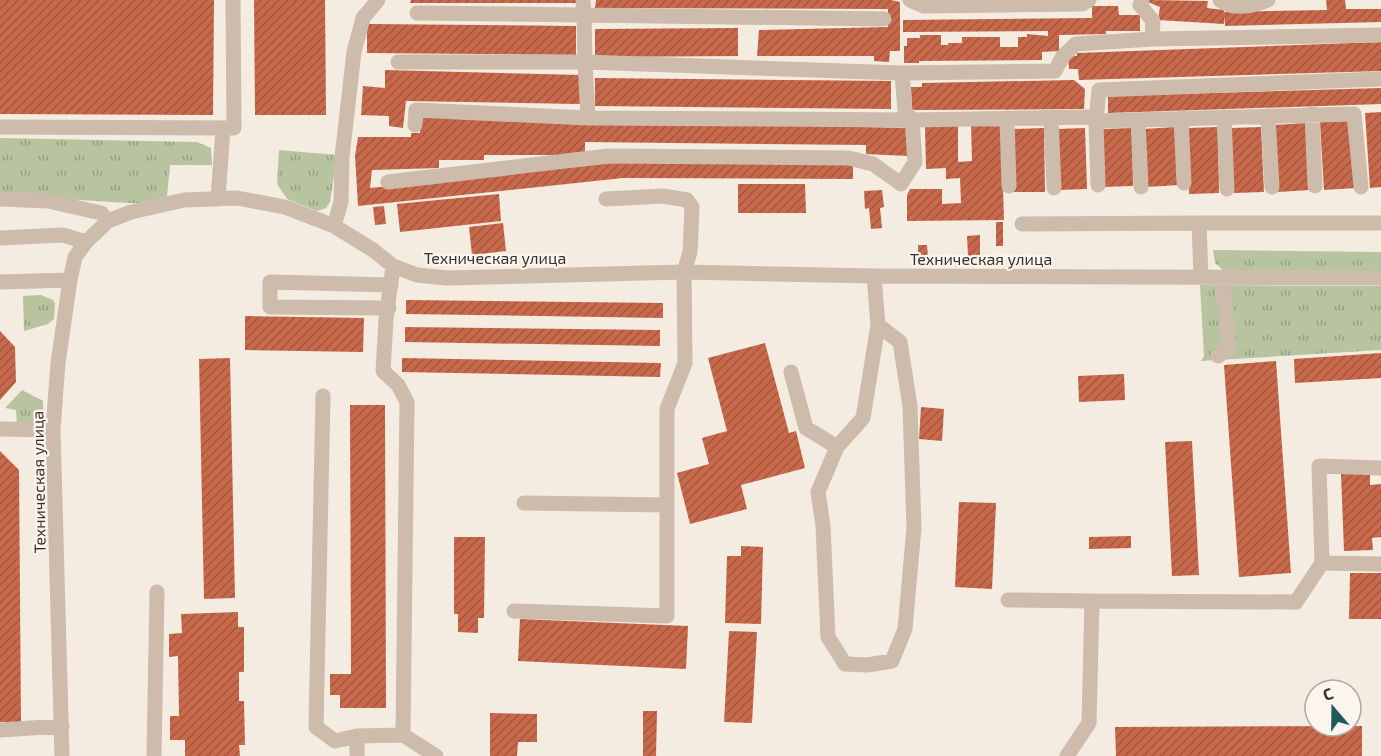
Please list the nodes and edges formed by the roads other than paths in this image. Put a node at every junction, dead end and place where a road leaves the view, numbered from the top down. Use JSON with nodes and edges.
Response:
{"nodes":[{"id":1,"x":233,"y":0,"type":"edge"},
{"id":2,"x":378,"y":0,"type":"edge"},
{"id":3,"x":910,"y":0,"type":"edge"},
{"id":4,"x":1089,"y":0,"type":"edge"},
{"id":5,"x":1220,"y":0,"type":"edge"},
{"id":6,"x":1268,"y":0,"type":"edge"},
{"id":7,"x":1138,"y":2,"type":"edge"},
{"id":8,"x":584,"y":8,"type":"edge"},
{"id":9,"x":417,"y":13,"type":"dead end"},
{"id":10,"x":884,"y":19,"type":"dead end"},
{"id":11,"x":1381,"y":35,"type":"edge"},
{"id":12,"x":1152,"y":39,"type":"junction"},
{"id":13,"x":398,"y":62,"type":"dead end"},
{"id":14,"x":585,"y":62,"type":"junction"},
{"id":15,"x":902,"y":73,"type":"junction"},
{"id":16,"x":1381,"y":79,"type":"edge"},
{"id":17,"x":1312,"y":114,"type":"junction"},
{"id":18,"x":1268,"y":116,"type":"junction"},
{"id":19,"x":1224,"y":117,"type":"junction"},
{"id":20,"x":588,"y":118,"type":"junction"},
{"id":21,"x":1007,"y":118,"type":"junction"},
{"id":22,"x":1051,"y":118,"type":"junction"},
{"id":23,"x":1181,"y":118,"type":"junction"},
{"id":24,"x":912,"y":120,"type":"junction"},
{"id":25,"x":1138,"y":120,"type":"junction"},
{"id":26,"x":1096,"y":121,"type":"junction"},
{"id":27,"x":415,"y":125,"type":"dead end"},
{"id":28,"x":0,"y":127,"type":"edge"},
{"id":29,"x":223,"y":128,"type":"junction"},
{"id":30,"x":388,"y":182,"type":"dead end"},
{"id":31,"x":1184,"y":183,"type":"dead end"},
{"id":32,"x":1098,"y":185,"type":"dead end"},
{"id":33,"x":1009,"y":186,"type":"dead end"},
{"id":34,"x":1315,"y":186,"type":"dead end"},
{"id":35,"x":1141,"y":187,"type":"dead end"},
{"id":36,"x":1272,"y":187,"type":"dead end"},
{"id":37,"x":1361,"y":187,"type":"dead end"},
{"id":38,"x":1054,"y":188,"type":"dead end"},
{"id":39,"x":1227,"y":189,"type":"dead end"},
{"id":40,"x":0,"y":199,"type":"edge"},
{"id":41,"x":218,"y":199,"type":"junction"},
{"id":42,"x":606,"y":199,"type":"dead end"},
{"id":43,"x":108,"y":222,"type":"junction"},
{"id":44,"x":1199,"y":223,"type":"junction"},
{"id":45,"x":1381,"y":223,"type":"edge"},
{"id":46,"x":1022,"y":224,"type":"dead end"},
{"id":47,"x":334,"y":226,"type":"junction"},
{"id":48,"x":0,"y":238,"type":"edge"},
{"id":49,"x":86,"y":242,"type":"junction"},
{"id":50,"x":393,"y":266,"type":"junction"},
{"id":51,"x":684,"y":272,"type":"junction"},
{"id":52,"x":874,"y":276,"type":"junction"},
{"id":53,"x":1201,"y":277,"type":"junction"},
{"id":54,"x":1221,"y":277,"type":"junction"},
{"id":55,"x":1381,"y":279,"type":"edge"},
{"id":56,"x":70,"y":280,"type":"junction"},
{"id":57,"x":0,"y":282,"type":"edge"},
{"id":58,"x":391,"y":285,"type":"junction"},
{"id":59,"x":389,"y":308,"type":"junction"},
{"id":60,"x":878,"y":325,"type":"junction"},
{"id":61,"x":1218,"y":356,"type":"dead end"},
{"id":62,"x":791,"y":372,"type":"dead end"},
{"id":63,"x":324,"y":396,"type":"dead end"},
{"id":64,"x":0,"y":429,"type":"edge"},
{"id":65,"x":53,"y":430,"type":"junction"},
{"id":66,"x":837,"y":447,"type":"junction"},
{"id":67,"x":1381,"y":468,"type":"edge"},
{"id":68,"x":525,"y":503,"type":"dead end"},
{"id":69,"x":667,"y":505,"type":"junction"},
{"id":70,"x":1322,"y":563,"type":"junction"},
{"id":71,"x":1381,"y":564,"type":"edge"},
{"id":72,"x":157,"y":592,"type":"dead end"},
{"id":73,"x":1008,"y":600,"type":"dead end"},
{"id":74,"x":1092,"y":601,"type":"junction"},
{"id":75,"x":514,"y":610,"type":"dead end"},
{"id":76,"x":62,"y":726,"type":"junction"},
{"id":77,"x":0,"y":730,"type":"edge"},
{"id":78,"x":403,"y":735,"type":"junction"},
{"id":79,"x":357,"y":736,"type":"junction"},
{"id":80,"x":62,"y":756,"type":"edge"},
{"id":81,"x":154,"y":756,"type":"edge"},
{"id":82,"x":357,"y":756,"type":"edge"},
{"id":83,"x":436,"y":756,"type":"edge"},
{"id":84,"x":1067,"y":756,"type":"edge"}],
"edges":[{"from":1,"to":29,"type":"street"},
{"from":2,"to":47,"type":"street"},
{"from":3,"to":4,"type":"street"},
{"from":5,"to":6,"type":"street"},
{"from":7,"to":12,"type":"street"},
{"from":8,"to":9,"type":"street"},
{"from":8,"to":10,"type":"street"},
{"from":8,"to":14,"type":"street"},
{"from":11,"to":12,"type":"street"},
{"from":12,"to":15,"type":"street"},
{"from":13,"to":14,"type":"street"},
{"from":14,"to":15,"type":"street"},
{"from":14,"to":20,"type":"street"},
{"from":15,"to":24,"type":"street"},
{"from":16,"to":26,"type":"street"},
{"from":17,"to":18,"type":"street"},
{"from":17,"to":34,"type":"street"},
{"from":17,"to":37,"type":"street"},
{"from":18,"to":19,"type":"street"},
{"from":18,"to":36,"type":"street"},
{"from":19,"to":23,"type":"street"},
{"from":19,"to":39,"type":"street"},
{"from":20,"to":24,"type":"street"},
{"from":20,"to":27,"type":"street"},
{"from":21,"to":22,"type":"street"},
{"from":21,"to":24,"type":"street"},
{"from":21,"to":33,"type":"street"},
{"from":22,"to":26,"type":"street"},
{"from":22,"to":38,"type":"street"},
{"from":23,"to":25,"type":"street"},
{"from":23,"to":31,"type":"street"},
{"from":24,"to":30,"type":"street"},
{"from":25,"to":26,"type":"street"},
{"from":25,"to":35,"type":"street"},
{"from":26,"to":32,"type":"street"},
{"from":28,"to":29,"type":"street"},
{"from":29,"to":41,"type":"street"},
{"from":40,"to":43,"type":"street"},
{"from":41,"to":43,"type":"street","name":"Техническая улица"},
{"from":41,"to":47,"type":"street","name":"Техническая улица"},
{"from":42,"to":51,"type":"street"},
{"from":43,"to":49,"type":"street","name":"Техническая улица"},
{"from":44,"to":45,"type":"street"},
{"from":44,"to":46,"type":"street"},
{"from":44,"to":53,"type":"street"},
{"from":47,"to":50,"type":"street","name":"Техническая улица"},
{"from":48,"to":49,"type":"street"},
{"from":49,"to":56,"type":"street","name":"Техническая улица"},
{"from":50,"to":51,"type":"street","name":"Техническая улица"},
{"from":50,"to":58,"type":"street"},
{"from":51,"to":52,"type":"street","name":"Техническая улица"},
{"from":51,"to":69,"type":"street"},
{"from":52,"to":53,"type":"street","name":"Техническая улица"},
{"from":52,"to":60,"type":"street"},
{"from":53,"to":54,"type":"street","name":"Техническая улица"},
{"from":54,"to":55,"type":"street","name":"Техническая улица"},
{"from":54,"to":61,"type":"street"},
{"from":56,"to":57,"type":"street"},
{"from":56,"to":65,"type":"street","name":"Техническая улица"},
{"from":58,"to":59,"type":"street"},
{"from":58,"to":59,"type":"street"},
{"from":59,"to":78,"type":"street"},
{"from":60,"to":66,"type":"street"},
{"from":60,"to":66,"type":"street"},
{"from":62,"to":66,"type":"street"},
{"from":63,"to":79,"type":"street"},
{"from":64,"to":65,"type":"street"},
{"from":65,"to":76,"type":"street","name":"Техническая улица"},
{"from":67,"to":70,"type":"street"},
{"from":68,"to":69,"type":"street"},
{"from":69,"to":75,"type":"street"},
{"from":70,"to":71,"type":"street"},
{"from":70,"to":74,"type":"street"},
{"from":72,"to":81,"type":"street"},
{"from":73,"to":74,"type":"street"},
{"from":74,"to":84,"type":"street"},
{"from":76,"to":77,"type":"street"},
{"from":76,"to":80,"type":"street","name":"Техническая улица"},
{"from":78,"to":79,"type":"street"},
{"from":78,"to":83,"type":"street"},
{"from":79,"to":82,"type":"street"}]}
